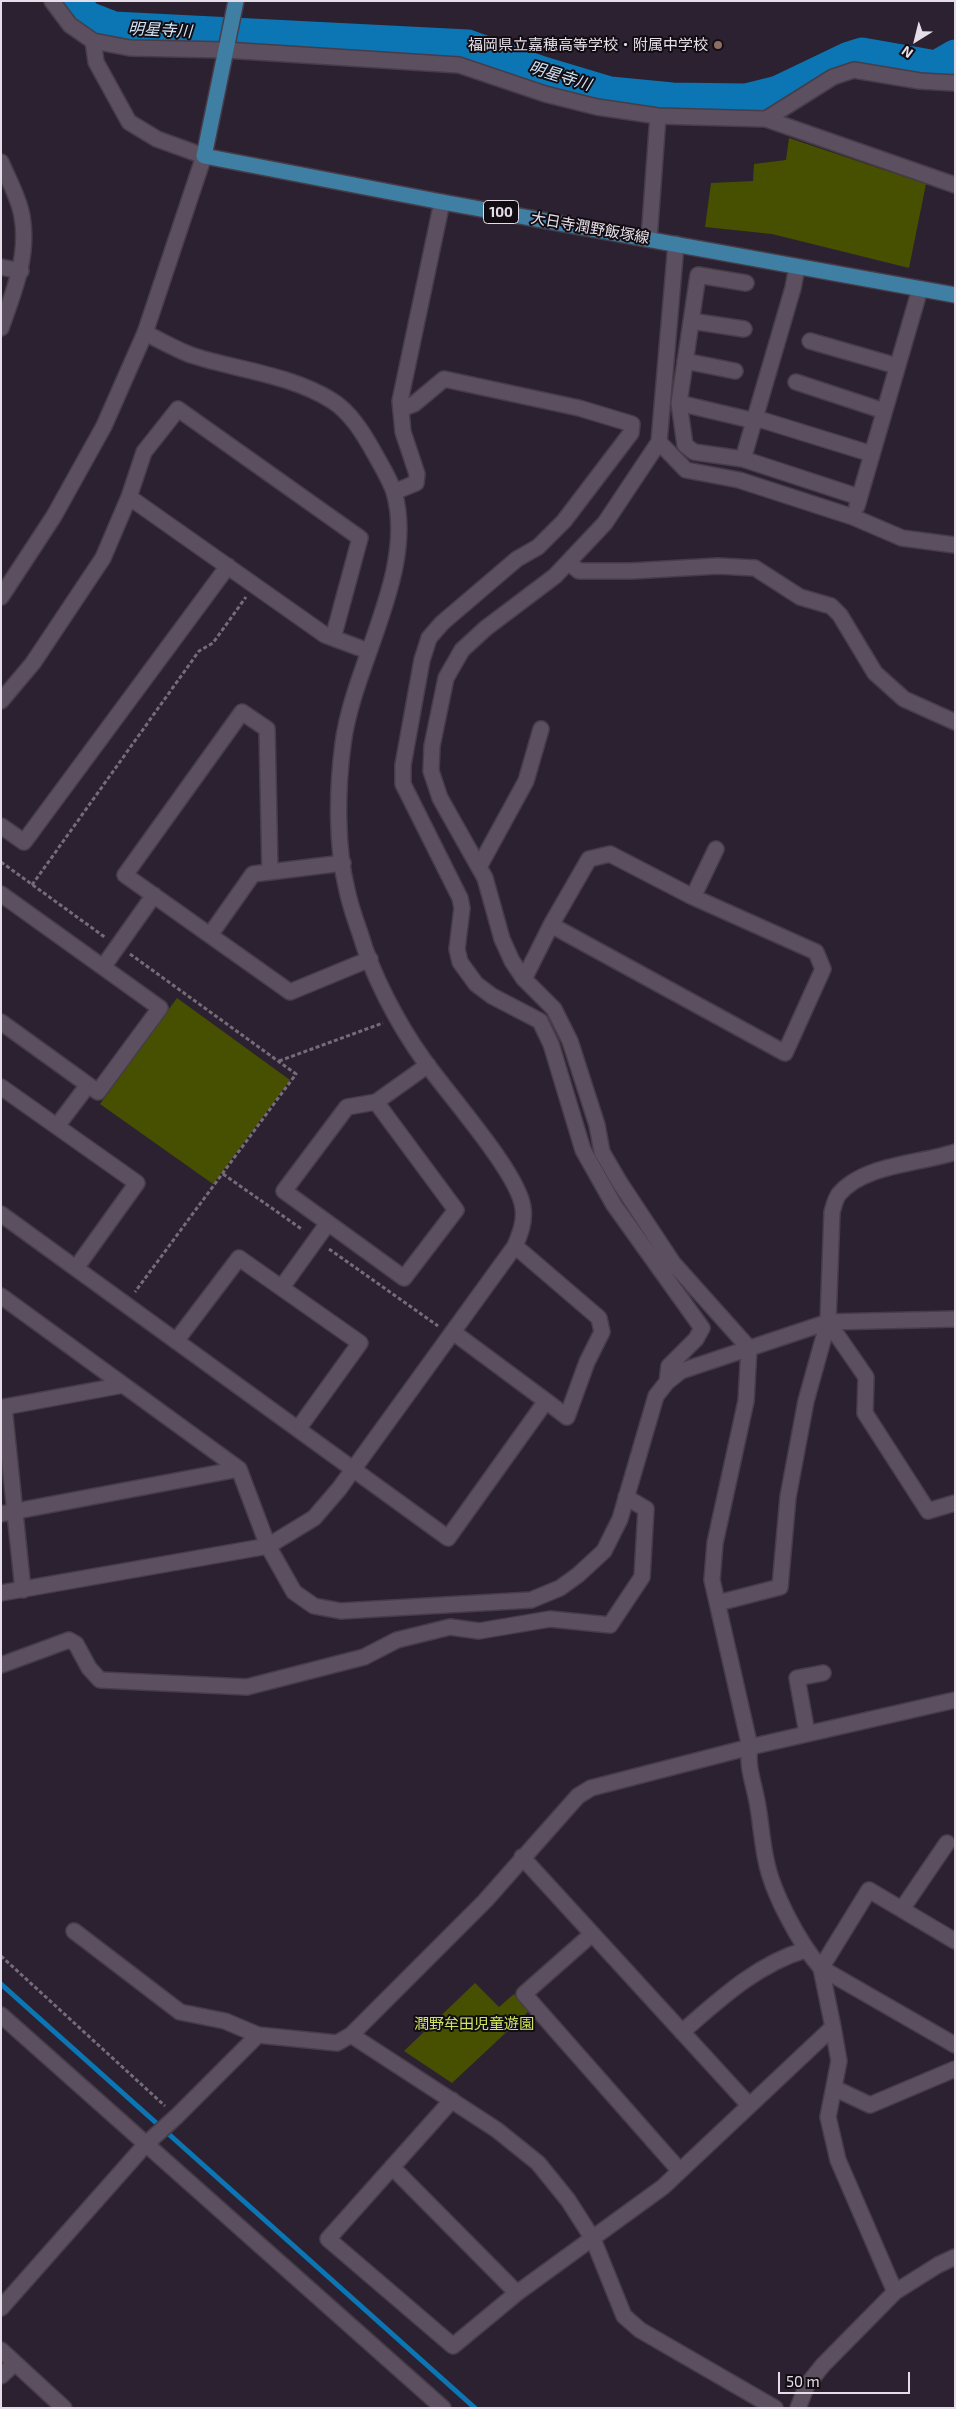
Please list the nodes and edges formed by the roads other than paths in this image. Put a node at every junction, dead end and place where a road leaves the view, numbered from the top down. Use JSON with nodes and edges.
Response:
{"nodes":[{"id":1,"x":52,"y":1,"type":"edge"},
{"id":2,"x":236,"y":1,"type":"edge"},
{"id":3,"x":93,"y":41,"type":"junction"},
{"id":4,"x":225,"y":50,"type":"junction"},
{"id":5,"x":955,"y":83,"type":"edge"},
{"id":6,"x":658,"y":116,"type":"junction"},
{"id":7,"x":766,"y":119,"type":"junction"},
{"id":8,"x":204,"y":156,"type":"junction"},
{"id":9,"x":3,"y":169,"type":"edge"},
{"id":10,"x":955,"y":185,"type":"edge"},
{"id":11,"x":442,"y":202,"type":"junction"},
{"id":12,"x":649,"y":239,"type":"junction"},
{"id":13,"x":676,"y":244,"type":"junction"},
{"id":14,"x":1,"y":267,"type":"edge"},
{"id":15,"x":797,"y":267,"type":"junction"},
{"id":16,"x":21,"y":272,"type":"junction"},
{"id":17,"x":746,"y":283,"type":"dead end"},
{"id":18,"x":920,"y":289,"type":"junction"},
{"id":19,"x":955,"y":296,"type":"edge"},
{"id":20,"x":691,"y":321,"type":"junction"},
{"id":21,"x":1,"y":328,"type":"edge"},
{"id":22,"x":744,"y":330,"type":"dead end"},
{"id":23,"x":145,"y":333,"type":"junction"},
{"id":24,"x":810,"y":341,"type":"dead end"},
{"id":25,"x":685,"y":361,"type":"junction"},
{"id":26,"x":897,"y":366,"type":"junction"},
{"id":27,"x":735,"y":371,"type":"dead end"},
{"id":28,"x":796,"y":382,"type":"dead end"},
{"id":29,"x":678,"y":403,"type":"junction"},
{"id":30,"x":401,"y":409,"type":"junction"},
{"id":31,"x":884,"y":411,"type":"junction"},
{"id":32,"x":754,"y":421,"type":"junction"},
{"id":33,"x":659,"y":442,"type":"junction"},
{"id":34,"x":872,"y":454,"type":"junction"},
{"id":35,"x":743,"y":459,"type":"junction"},
{"id":36,"x":394,"y":492,"type":"junction"},
{"id":37,"x":129,"y":497,"type":"junction"},
{"id":38,"x":859,"y":497,"type":"junction"},
{"id":39,"x":853,"y":517,"type":"junction"},
{"id":40,"x":955,"y":545,"type":"edge"},
{"id":41,"x":568,"y":562,"type":"junction"},
{"id":42,"x":228,"y":566,"type":"junction"},
{"id":43,"x":1,"y":597,"type":"edge"},
{"id":44,"x":333,"y":638,"type":"junction"},
{"id":45,"x":368,"y":651,"type":"junction"},
{"id":46,"x":1,"y":701,"type":"edge"},
{"id":47,"x":955,"y":722,"type":"edge"},
{"id":48,"x":541,"y":729,"type":"dead end"},
{"id":49,"x":1,"y":826,"type":"edge"},
{"id":50,"x":716,"y":849,"type":"dead end"},
{"id":51,"x":343,"y":863,"type":"junction"},
{"id":52,"x":479,"y":867,"type":"junction"},
{"id":53,"x":270,"y":872,"type":"junction"},
{"id":54,"x":1,"y":894,"type":"edge"},
{"id":55,"x":154,"y":895,"type":"junction"},
{"id":56,"x":693,"y":897,"type":"junction"},
{"id":57,"x":551,"y":925,"type":"junction"},
{"id":58,"x":210,"y":935,"type":"junction"},
{"id":59,"x":370,"y":959,"type":"junction"},
{"id":60,"x":103,"y":967,"type":"junction"},
{"id":61,"x":524,"y":980,"type":"junction"},
{"id":62,"x":1,"y":1022,"type":"edge"},
{"id":63,"x":428,"y":1066,"type":"junction"},
{"id":64,"x":88,"y":1085,"type":"junction"},
{"id":65,"x":1,"y":1087,"type":"edge"},
{"id":66,"x":376,"y":1102,"type":"junction"},
{"id":67,"x":57,"y":1126,"type":"junction"},
{"id":68,"x":954,"y":1152,"type":"edge"},
{"id":69,"x":1,"y":1214,"type":"edge"},
{"id":70,"x":328,"y":1223,"type":"junction"},
{"id":71,"x":515,"y":1246,"type":"junction"},
{"id":72,"x":76,"y":1268,"type":"junction"},
{"id":73,"x":282,"y":1288,"type":"junction"},
{"id":74,"x":1,"y":1296,"type":"edge"},
{"id":75,"x":955,"y":1319,"type":"edge"},
{"id":76,"x":828,"y":1322,"type":"junction"},
{"id":77,"x":454,"y":1332,"type":"junction"},
{"id":78,"x":176,"y":1341,"type":"junction"},
{"id":79,"x":749,"y":1348,"type":"junction"},
{"id":80,"x":667,"y":1382,"type":"junction"},
{"id":81,"x":123,"y":1385,"type":"junction"},
{"id":82,"x":546,"y":1401,"type":"junction"},
{"id":83,"x":3,"y":1407,"type":"edge"},
{"id":84,"x":298,"y":1429,"type":"junction"},
{"id":85,"x":239,"y":1469,"type":"junction"},
{"id":86,"x":354,"y":1469,"type":"junction"},
{"id":87,"x":626,"y":1497,"type":"junction"},
{"id":88,"x":955,"y":1502,"type":"edge"},
{"id":89,"x":8,"y":1513,"type":"edge"},
{"id":90,"x":268,"y":1546,"type":"junction"},
{"id":91,"x":23,"y":1590,"type":"junction"},
{"id":92,"x":1,"y":1593,"type":"edge"},
{"id":93,"x":718,"y":1603,"type":"junction"},
{"id":94,"x":1,"y":1666,"type":"edge"},
{"id":95,"x":823,"y":1673,"type":"dead end"},
{"id":96,"x":954,"y":1702,"type":"edge"},
{"id":97,"x":807,"y":1733,"type":"junction"},
{"id":98,"x":750,"y":1747,"type":"junction"},
{"id":99,"x":947,"y":1843,"type":"dead end"},
{"id":100,"x":522,"y":1857,"type":"junction"},
{"id":101,"x":902,"y":1909,"type":"junction"},
{"id":102,"x":74,"y":1931,"type":"dead end"},
{"id":103,"x":592,"y":1934,"type":"junction"},
{"id":104,"x":955,"y":1941,"type":"edge"},
{"id":105,"x":805,"y":1950,"type":"junction"},
{"id":106,"x":821,"y":1968,"type":"junction"},
{"id":107,"x":1,"y":2015,"type":"edge"},
{"id":108,"x":833,"y":2027,"type":"junction"},
{"id":109,"x":682,"y":2032,"type":"junction"},
{"id":110,"x":258,"y":2035,"type":"junction"},
{"id":111,"x":351,"y":2035,"type":"junction"},
{"id":112,"x":955,"y":2045,"type":"edge"},
{"id":113,"x":955,"y":2069,"type":"edge"},
{"id":114,"x":834,"y":2088,"type":"junction"},
{"id":115,"x":452,"y":2100,"type":"junction"},
{"id":116,"x":749,"y":2105,"type":"junction"},
{"id":117,"x":150,"y":2141,"type":"junction"},
{"id":118,"x":392,"y":2167,"type":"junction"},
{"id":119,"x":680,"y":2171,"type":"junction"},
{"id":120,"x":594,"y":2239,"type":"junction"},
{"id":121,"x":955,"y":2256,"type":"edge"},
{"id":122,"x":895,"y":2292,"type":"junction"},
{"id":123,"x":516,"y":2293,"type":"junction"},
{"id":124,"x":1,"y":2308,"type":"edge"},
{"id":125,"x":1,"y":2350,"type":"edge"},
{"id":126,"x":15,"y":2363,"type":"junction"},
{"id":127,"x":1,"y":2376,"type":"edge"},
{"id":128,"x":64,"y":2408,"type":"edge"},
{"id":129,"x":443,"y":2408,"type":"edge"},
{"id":130,"x":775,"y":2408,"type":"edge"},
{"id":131,"x":798,"y":2408,"type":"edge"}],
"edges":[{"from":1,"to":3,"type":"street"},
{"from":2,"to":4,"type":"main road"},
{"from":3,"to":4,"type":"street"},
{"from":3,"to":8,"type":"street"},
{"from":4,"to":6,"type":"street"},
{"from":4,"to":8,"type":"main road"},
{"from":5,"to":7,"type":"street"},
{"from":6,"to":7,"type":"street"},
{"from":6,"to":12,"type":"street"},
{"from":7,"to":10,"type":"street"},
{"from":8,"to":11,"type":"main road","name":"大日寺潤野飯塚線","number":"100"},
{"from":8,"to":23,"type":"street"},
{"from":9,"to":16,"type":"street"},
{"from":11,"to":12,"type":"main road","name":"大日寺潤野飯塚線","number":"100"},
{"from":11,"to":30,"type":"street"},
{"from":12,"to":13,"type":"main road","name":"大日寺潤野飯塚線","number":"100"},
{"from":13,"to":15,"type":"main road","name":"大日寺潤野飯塚線","number":"100"},
{"from":13,"to":33,"type":"street"},
{"from":14,"to":16,"type":"street"},
{"from":15,"to":18,"type":"main road","name":"大日寺潤野飯塚線","number":"100"},
{"from":15,"to":32,"type":"street"},
{"from":16,"to":21,"type":"street"},
{"from":17,"to":20,"type":"street"},
{"from":18,"to":19,"type":"main road","name":"大日寺潤野飯塚線","number":"100"},
{"from":18,"to":26,"type":"street"},
{"from":20,"to":22,"type":"street"},
{"from":20,"to":25,"type":"street"},
{"from":23,"to":36,"type":"street"},
{"from":23,"to":43,"type":"street"},
{"from":24,"to":26,"type":"street"},
{"from":25,"to":27,"type":"street"},
{"from":25,"to":29,"type":"street"},
{"from":26,"to":31,"type":"street"},
{"from":28,"to":31,"type":"street"},
{"from":29,"to":32,"type":"street"},
{"from":29,"to":35,"type":"street"},
{"from":30,"to":36,"type":"street"},
{"from":30,"to":80,"type":"street"},
{"from":31,"to":34,"type":"street"},
{"from":32,"to":34,"type":"street"},
{"from":32,"to":35,"type":"street"},
{"from":33,"to":39,"type":"street"},
{"from":33,"to":41,"type":"street"},
{"from":34,"to":38,"type":"street"},
{"from":35,"to":38,"type":"street"},
{"from":36,"to":45,"type":"street"},
{"from":37,"to":42,"type":"street"},
{"from":37,"to":44,"type":"street"},
{"from":37,"to":46,"type":"street"},
{"from":38,"to":39,"type":"street"},
{"from":39,"to":40,"type":"street"},
{"from":41,"to":47,"type":"street"},
{"from":41,"to":52,"type":"street"},
{"from":42,"to":44,"type":"street"},
{"from":42,"to":49,"type":"street"},
{"from":44,"to":45,"type":"street"},
{"from":45,"to":51,"type":"street"},
{"from":48,"to":52,"type":"street"},
{"from":50,"to":56,"type":"street"},
{"from":51,"to":53,"type":"street"},
{"from":51,"to":59,"type":"street"},
{"from":52,"to":61,"type":"street"},
{"from":53,"to":55,"type":"street"},
{"from":53,"to":58,"type":"street"},
{"from":54,"to":60,"type":"street"},
{"from":55,"to":58,"type":"street"},
{"from":55,"to":60,"type":"street"},
{"from":56,"to":57,"type":"street"},
{"from":56,"to":57,"type":"street"},
{"from":57,"to":61,"type":"street"},
{"from":58,"to":59,"type":"street"},
{"from":59,"to":63,"type":"street"},
{"from":60,"to":64,"type":"street"},
{"from":61,"to":79,"type":"street"},
{"from":62,"to":64,"type":"street"},
{"from":63,"to":66,"type":"street"},
{"from":63,"to":71,"type":"street"},
{"from":64,"to":67,"type":"street"},
{"from":65,"to":67,"type":"street"},
{"from":66,"to":70,"type":"street"},
{"from":66,"to":70,"type":"street"},
{"from":67,"to":72,"type":"street"},
{"from":68,"to":76,"type":"street"},
{"from":69,"to":72,"type":"street"},
{"from":70,"to":73,"type":"street"},
{"from":71,"to":77,"type":"street"},
{"from":71,"to":82,"type":"street"},
{"from":72,"to":78,"type":"street"},
{"from":73,"to":78,"type":"street"},
{"from":73,"to":84,"type":"street"},
{"from":74,"to":81,"type":"street"},
{"from":75,"to":76,"type":"street"},
{"from":76,"to":79,"type":"street"},
{"from":76,"to":88,"type":"street"},
{"from":76,"to":93,"type":"street"},
{"from":77,"to":82,"type":"street"},
{"from":77,"to":86,"type":"street"},
{"from":78,"to":84,"type":"street"},
{"from":79,"to":80,"type":"street"},
{"from":79,"to":93,"type":"street"},
{"from":80,"to":87,"type":"street"},
{"from":81,"to":83,"type":"street"},
{"from":81,"to":85,"type":"street"},
{"from":82,"to":86,"type":"street"},
{"from":83,"to":89,"type":"street"},
{"from":84,"to":86,"type":"street"},
{"from":85,"to":89,"type":"street"},
{"from":85,"to":90,"type":"street"},
{"from":86,"to":90,"type":"street"},
{"from":87,"to":90,"type":"street"},
{"from":87,"to":94,"type":"street"},
{"from":89,"to":91,"type":"street"},
{"from":90,"to":91,"type":"street"},
{"from":91,"to":92,"type":"street"},
{"from":93,"to":98,"type":"street"},
{"from":95,"to":97,"type":"street"},
{"from":96,"to":97,"type":"street"},
{"from":97,"to":98,"type":"street"},
{"from":98,"to":100,"type":"street"},
{"from":98,"to":105,"type":"street"},
{"from":99,"to":101,"type":"street"},
{"from":100,"to":103,"type":"street"},
{"from":100,"to":111,"type":"street"},
{"from":101,"to":104,"type":"street"},
{"from":101,"to":106,"type":"street"},
{"from":102,"to":110,"type":"street"},
{"from":103,"to":109,"type":"street"},
{"from":103,"to":119,"type":"street"},
{"from":105,"to":106,"type":"street"},
{"from":105,"to":109,"type":"street"},
{"from":106,"to":108,"type":"street"},
{"from":106,"to":112,"type":"street"},
{"from":107,"to":117,"type":"street"},
{"from":108,"to":114,"type":"street"},
{"from":108,"to":116,"type":"street"},
{"from":109,"to":116,"type":"street"},
{"from":110,"to":111,"type":"street"},
{"from":110,"to":117,"type":"street"},
{"from":111,"to":115,"type":"street"},
{"from":113,"to":114,"type":"street"},
{"from":114,"to":122,"type":"street"},
{"from":115,"to":118,"type":"street"},
{"from":115,"to":120,"type":"street"},
{"from":116,"to":119,"type":"street"},
{"from":117,"to":124,"type":"street"},
{"from":117,"to":129,"type":"street"},
{"from":118,"to":123,"type":"street"},
{"from":118,"to":123,"type":"street"},
{"from":119,"to":120,"type":"street"},
{"from":120,"to":123,"type":"street"},
{"from":120,"to":130,"type":"street"},
{"from":121,"to":122,"type":"street"},
{"from":122,"to":131,"type":"street"},
{"from":125,"to":126,"type":"street"},
{"from":126,"to":127,"type":"street"},
{"from":126,"to":128,"type":"street"}]}
